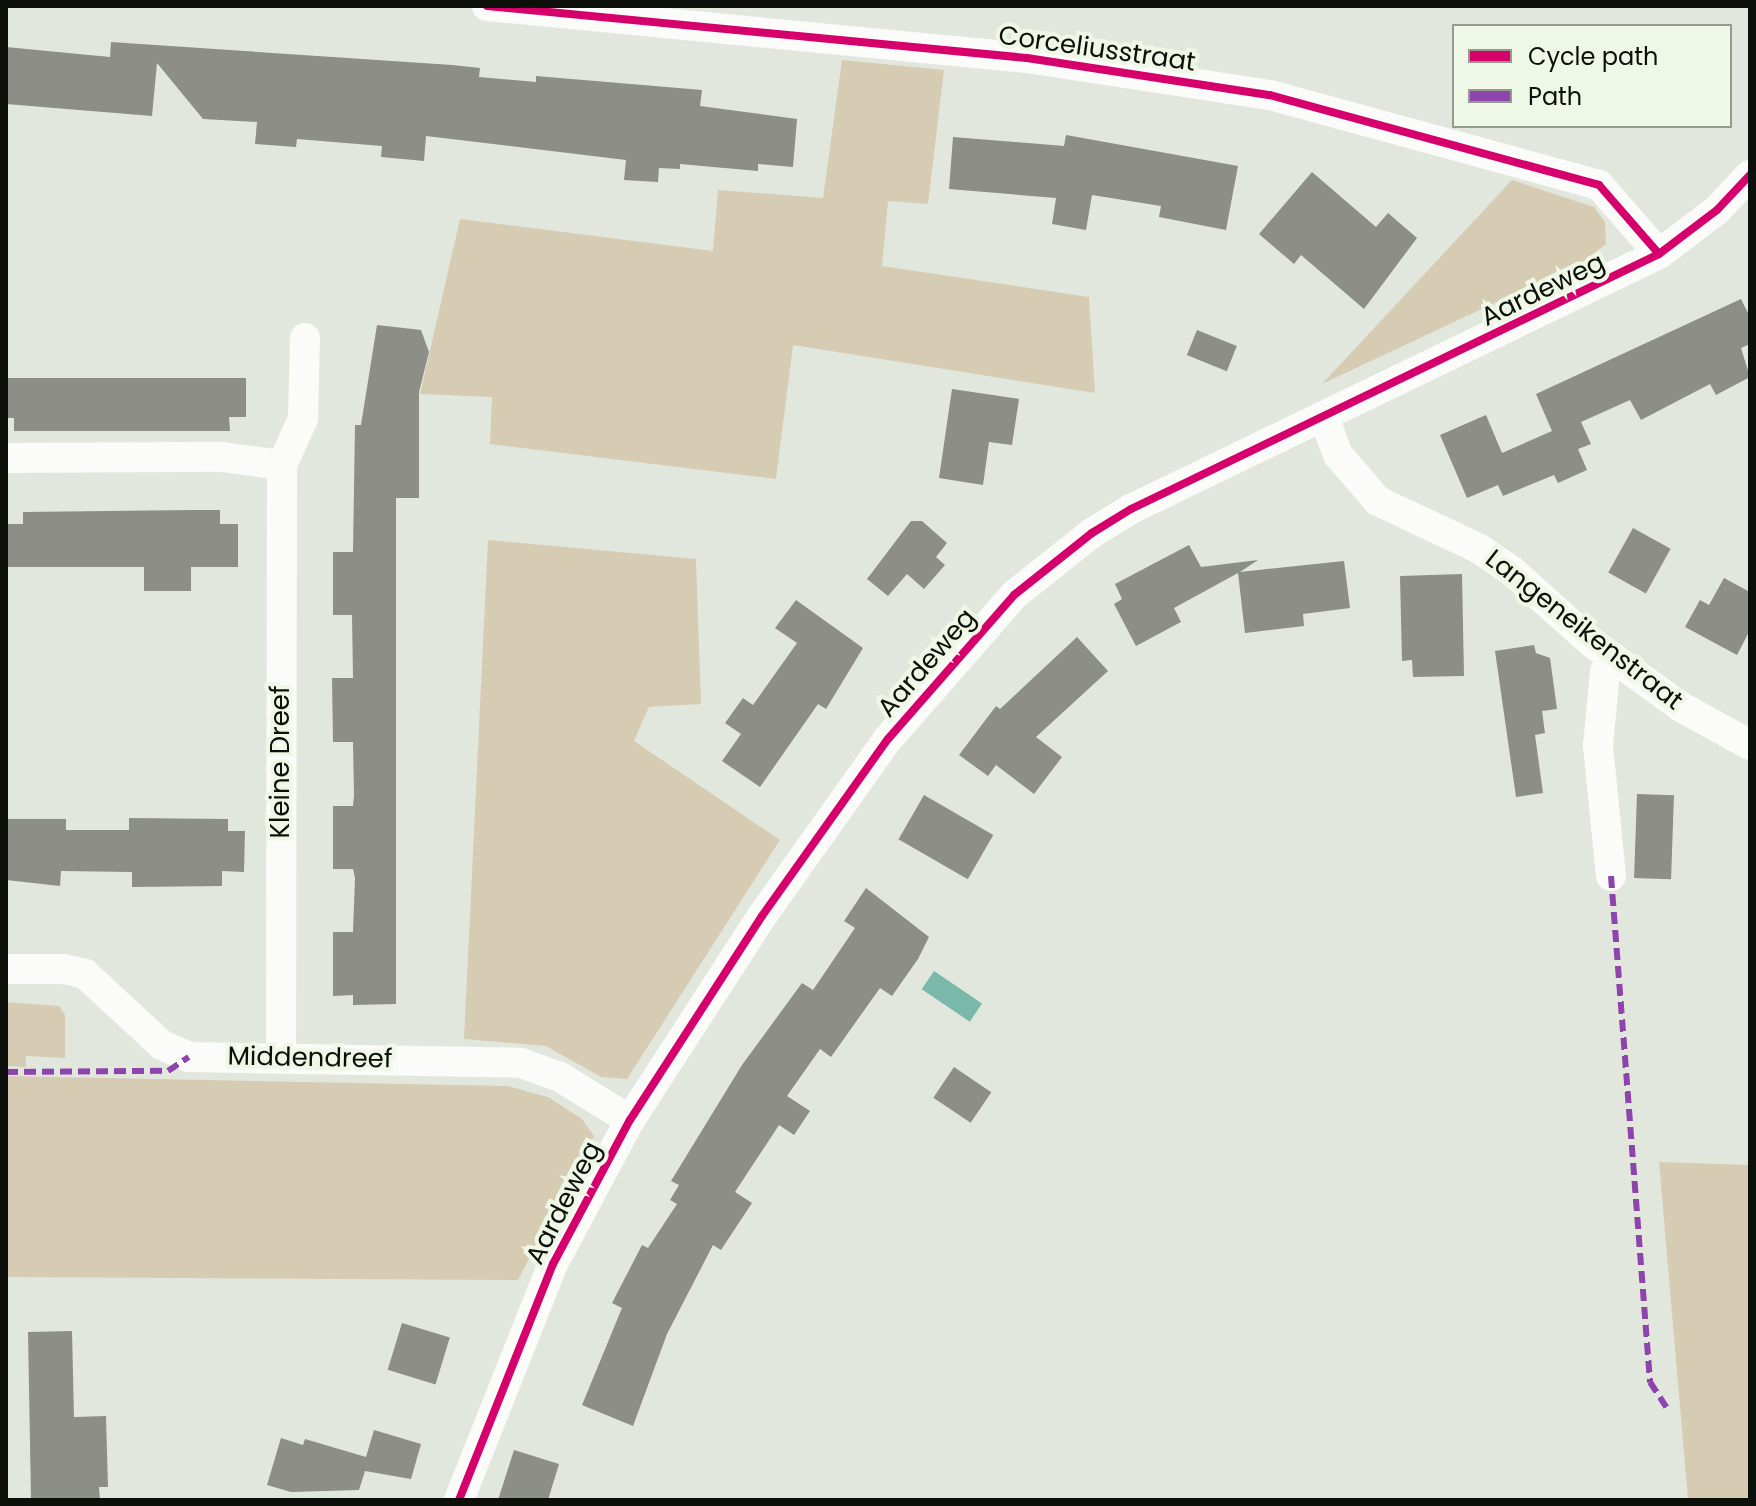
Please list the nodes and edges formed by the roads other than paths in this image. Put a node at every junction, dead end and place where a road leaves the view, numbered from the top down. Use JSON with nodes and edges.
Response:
{"nodes":[{"id":1,"x":487,"y":6,"type":"edge"},
{"id":2,"x":710,"y":17,"type":"edge"},
{"id":3,"x":1750,"y":175,"type":"edge"},
{"id":4,"x":1659,"y":254,"type":"junction"},
{"id":5,"x":305,"y":338,"type":"dead end"},
{"id":6,"x":1324,"y":417,"type":"junction"},
{"id":7,"x":6,"y":458,"type":"edge"},
{"id":8,"x":282,"y":465,"type":"junction"},
{"id":9,"x":1611,"y":656,"type":"junction"},
{"id":10,"x":1750,"y":745,"type":"edge"},
{"id":11,"x":1611,"y":876,"type":"dead end"},
{"id":12,"x":6,"y":969,"type":"edge"},
{"id":13,"x":281,"y":1058,"type":"junction"},
{"id":14,"x":630,"y":1120,"type":"junction"},
{"id":15,"x":459,"y":1500,"type":"edge"}],
"edges":[{"from":1,"to":2,"type":"street","name":"Corceliusstraat"},
{"from":2,"to":4,"type":"street","name":"Corceliusstraat"},
{"from":3,"to":4,"type":"street","name":"Aardeweg"},
{"from":4,"to":6,"type":"street","name":"Aardeweg"},
{"from":5,"to":8,"type":"street","name":"Kleine Dreef"},
{"from":6,"to":9,"type":"street","name":"Langeneikenstraat"},
{"from":6,"to":14,"type":"street","name":"Aardeweg"},
{"from":7,"to":8,"type":"street"},
{"from":8,"to":13,"type":"street","name":"Kleine Dreef"},
{"from":9,"to":10,"type":"street","name":"Langeneikenstraat"},
{"from":9,"to":11,"type":"street"},
{"from":12,"to":13,"type":"street","name":"Middendreef"},
{"from":13,"to":14,"type":"street","name":"Middendreef"},
{"from":14,"to":15,"type":"street","name":"Aardeweg"}]}
